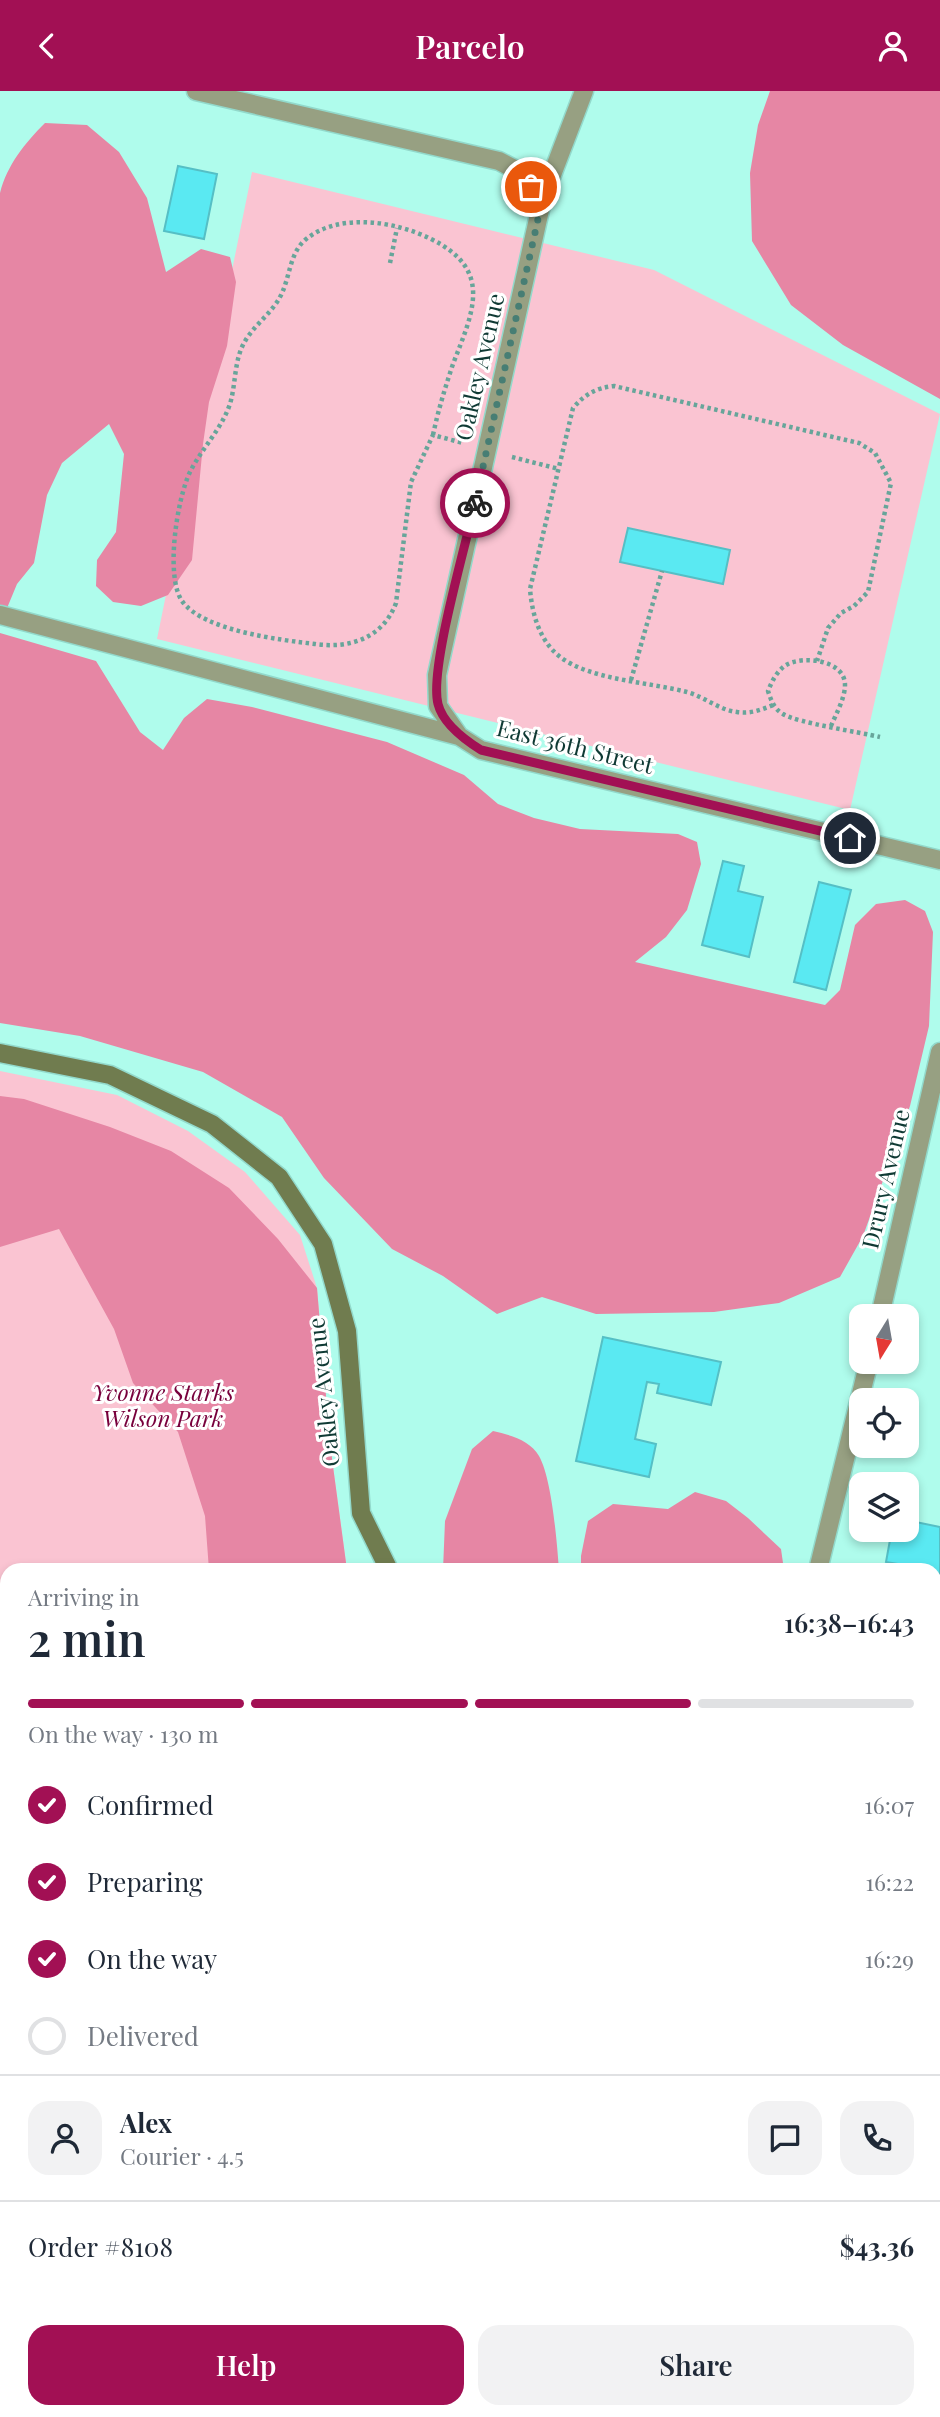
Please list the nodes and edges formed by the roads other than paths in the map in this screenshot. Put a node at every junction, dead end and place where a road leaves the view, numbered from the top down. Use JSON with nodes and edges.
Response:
{"nodes":[{"id":1,"x":196,"y":91,"type":"edge"},
{"id":2,"x":584,"y":91,"type":"edge"},
{"id":3,"x":542,"y":201,"type":"junction"},
{"id":4,"x":0,"y":615,"type":"edge"},
{"id":5,"x":459,"y":736,"type":"junction"},
{"id":6,"x":940,"y":860,"type":"edge"},
{"id":7,"x":940,"y":1052,"type":"edge"},
{"id":8,"x":0,"y":1053,"type":"edge"},
{"id":9,"x":883,"y":1304,"type":"edge"},
{"id":10,"x":866,"y":1374,"type":"edge"},
{"id":11,"x":386,"y":1563,"type":"edge"},
{"id":12,"x":820,"y":1563,"type":"edge"}],
"edges":[{"from":1,"to":3,"type":"street"},
{"from":2,"to":3,"type":"street","name":"Oakley Avenue"},
{"from":3,"to":5,"type":"street","name":"Oakley Avenue"},
{"from":4,"to":5,"type":"street","name":"East 36th Street"},
{"from":5,"to":6,"type":"street","name":"East 36th Street"},
{"from":7,"to":9,"type":"street","name":"Drury Avenue"},
{"from":8,"to":11,"type":"street","name":"Oakley Avenue"},
{"from":10,"to":12,"type":"street"}]}
